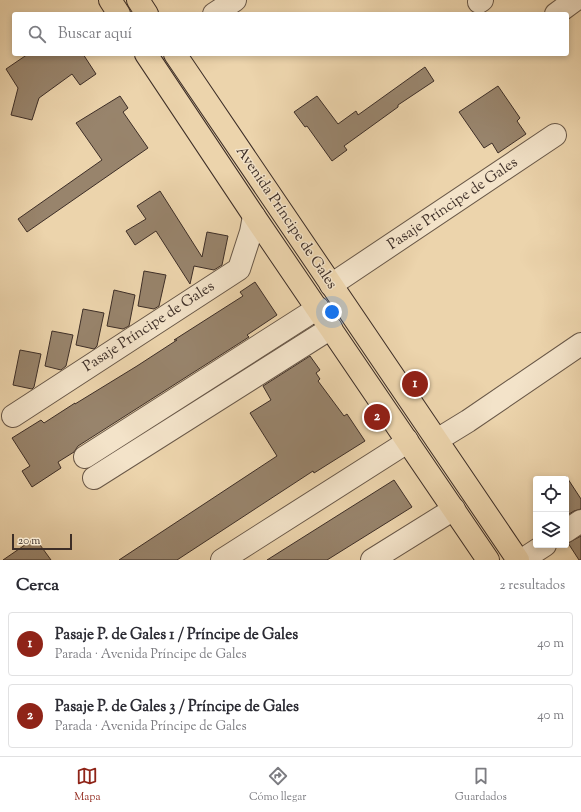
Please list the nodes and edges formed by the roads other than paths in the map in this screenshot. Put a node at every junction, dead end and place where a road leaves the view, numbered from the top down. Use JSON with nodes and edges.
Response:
{"nodes":[{"id":1,"x":110,"y":0,"type":"edge"},
{"id":2,"x":138,"y":0,"type":"edge"},
{"id":3,"x":235,"y":0,"type":"edge"},
{"id":4,"x":576,"y":0,"type":"edge"},
{"id":5,"x":118,"y":12,"type":"edge"},
{"id":6,"x":147,"y":12,"type":"edge"},
{"id":7,"x":217,"y":12,"type":"edge"},
{"id":8,"x":559,"y":12,"type":"edge"},
{"id":9,"x":147,"y":56,"type":"edge"},
{"id":10,"x":176,"y":56,"type":"edge"},
{"id":11,"x":555,"y":135,"type":"dead end"},
{"id":12,"x":254,"y":216,"type":"junction"},
{"id":13,"x":331,"y":285,"type":"junction"},
{"id":14,"x":318,"y":308,"type":"junction"},
{"id":15,"x":331,"y":328,"type":"junction"},
{"id":16,"x":581,"y":344,"type":"edge"},
{"id":17,"x":13,"y":416,"type":"dead end"},
{"id":18,"x":407,"y":440,"type":"junction"},
{"id":19,"x":437,"y":440,"type":"junction"},
{"id":20,"x":84,"y":457,"type":"dead end"},
{"id":21,"x":94,"y":478,"type":"dead end"},
{"id":22,"x":454,"y":509,"type":"junction"},
{"id":23,"x":581,"y":521,"type":"edge"},
{"id":24,"x":569,"y":529,"type":"edge"},
{"id":25,"x":540,"y":548,"type":"edge"},
{"id":26,"x":222,"y":560,"type":"edge"},
{"id":27,"x":372,"y":560,"type":"edge"},
{"id":28,"x":487,"y":560,"type":"edge"},
{"id":29,"x":518,"y":560,"type":"edge"},
{"id":30,"x":522,"y":560,"type":"edge"}],
"edges":[{"from":1,"to":5,"type":"main road"},
{"from":2,"to":6,"type":"main road"},
{"from":3,"to":7,"type":"street"},
{"from":4,"to":8,"type":"street"},
{"from":9,"to":12,"type":"main road","name":"Avenida Príncipe de Gales"},
{"from":10,"to":13,"type":"main road","name":"Avenida Príncipe de Gales"},
{"from":11,"to":13,"type":"street","name":"Pasaje Príncipe de Gales"},
{"from":12,"to":14,"type":"main road","name":"Avenida Príncipe de Gales"},
{"from":12,"to":17,"type":"street","name":"Pasaje Príncipe de Gales"},
{"from":13,"to":19,"type":"main road","name":"Avenida Príncipe de Gales"},
{"from":14,"to":15,"type":"main road","name":"Avenida Príncipe de Gales"},
{"from":14,"to":20,"type":"street"},
{"from":15,"to":18,"type":"main road","name":"Avenida Príncipe de Gales"},
{"from":15,"to":21,"type":"street"},
{"from":16,"to":19,"type":"street"},
{"from":18,"to":22,"type":"main road","name":"Avenida Príncipe de Gales"},
{"from":18,"to":26,"type":"street"},
{"from":19,"to":29,"type":"main road","name":"Avenida Príncipe de Gales"},
{"from":22,"to":27,"type":"street"},
{"from":22,"to":28,"type":"main road","name":"Avenida Príncipe de Gales"},
{"from":23,"to":24,"type":"street"},
{"from":25,"to":30,"type":"street"}]}
